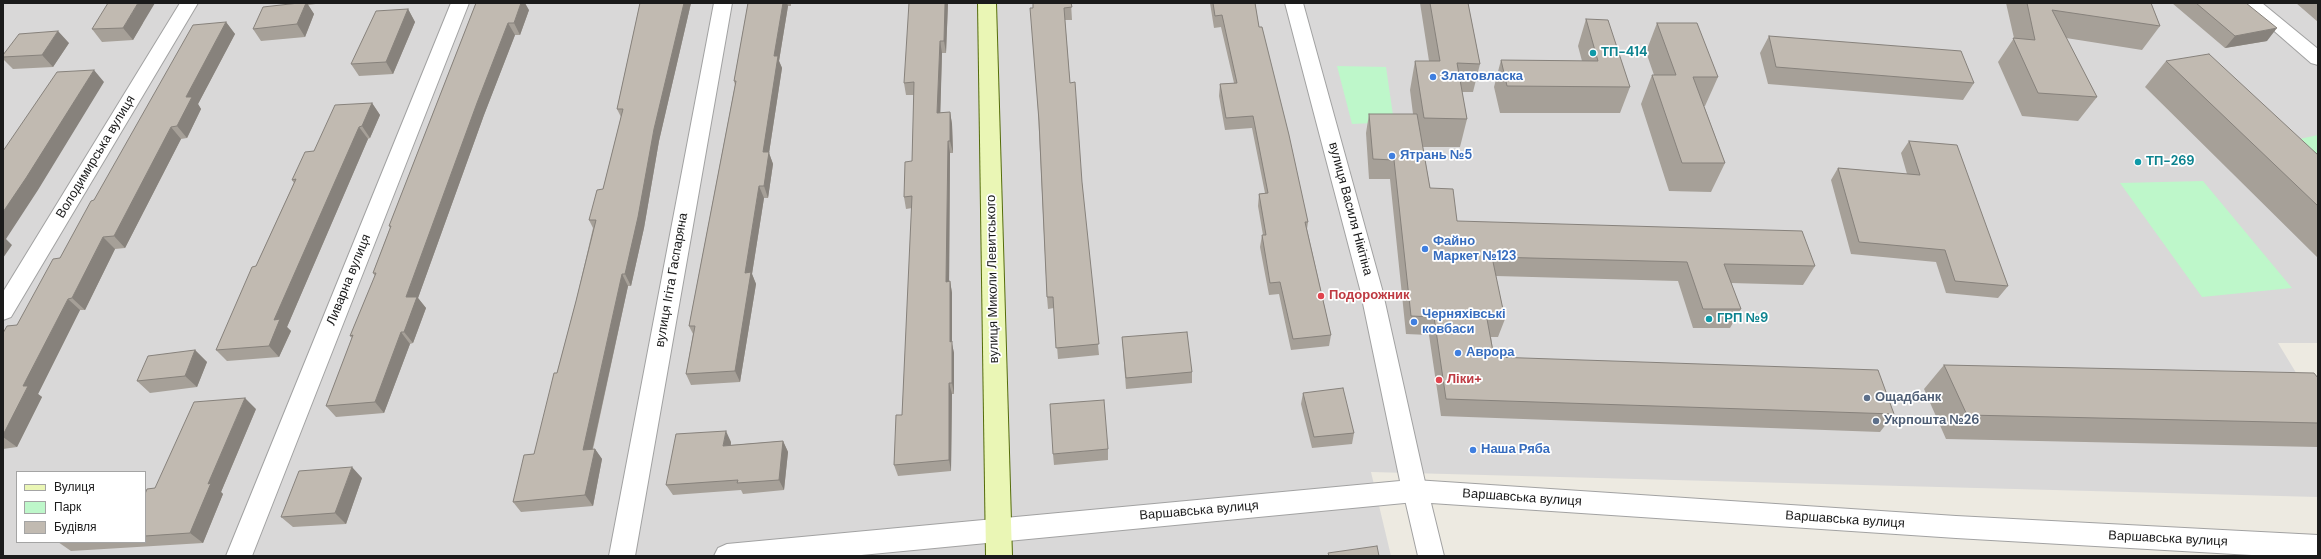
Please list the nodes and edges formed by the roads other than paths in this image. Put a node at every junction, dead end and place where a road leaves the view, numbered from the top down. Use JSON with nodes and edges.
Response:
{"nodes":[{"id":1,"x":189,"y":3,"type":"edge"},
{"id":2,"x":460,"y":3,"type":"edge"},
{"id":3,"x":723,"y":3,"type":"edge"},
{"id":4,"x":987,"y":3,"type":"edge"},
{"id":5,"x":1294,"y":3,"type":"edge"},
{"id":6,"x":2251,"y":3,"type":"edge"},
{"id":7,"x":2318,"y":59,"type":"edge"},
{"id":8,"x":3,"y":311,"type":"edge"},
{"id":9,"x":1415,"y":491,"type":"junction"},
{"id":10,"x":998,"y":529,"type":"junction"},
{"id":11,"x":2318,"y":547,"type":"edge"},
{"id":12,"x":239,"y":556,"type":"edge"},
{"id":13,"x":622,"y":556,"type":"edge"},
{"id":14,"x":727,"y":556,"type":"edge"},
{"id":15,"x":999,"y":556,"type":"edge"},
{"id":16,"x":1431,"y":556,"type":"edge"}],
"edges":[{"from":1,"to":8,"type":"street","name":"Володимирська вулиця"},
{"from":2,"to":12,"type":"street","name":"Ливарна вулиця"},
{"from":3,"to":13,"type":"street","name":"вулиця Ігіта Гаспаряна"},
{"from":4,"to":10,"type":"main road","name":"вулиця Миколи Левитського"},
{"from":5,"to":9,"type":"street","name":"вулиця Василя Нікітіна"},
{"from":6,"to":7,"type":"street"},
{"from":9,"to":10,"type":"street","name":"Варшавська вулиця"},
{"from":9,"to":11,"type":"street","name":"Варшавська вулиця"},
{"from":9,"to":16,"type":"street","name":"вулиця Василя Нікітіна"},
{"from":10,"to":14,"type":"street","name":"Варшавська вулиця"},
{"from":10,"to":15,"type":"main road","name":"вулиця Миколи Левитського"}]}
